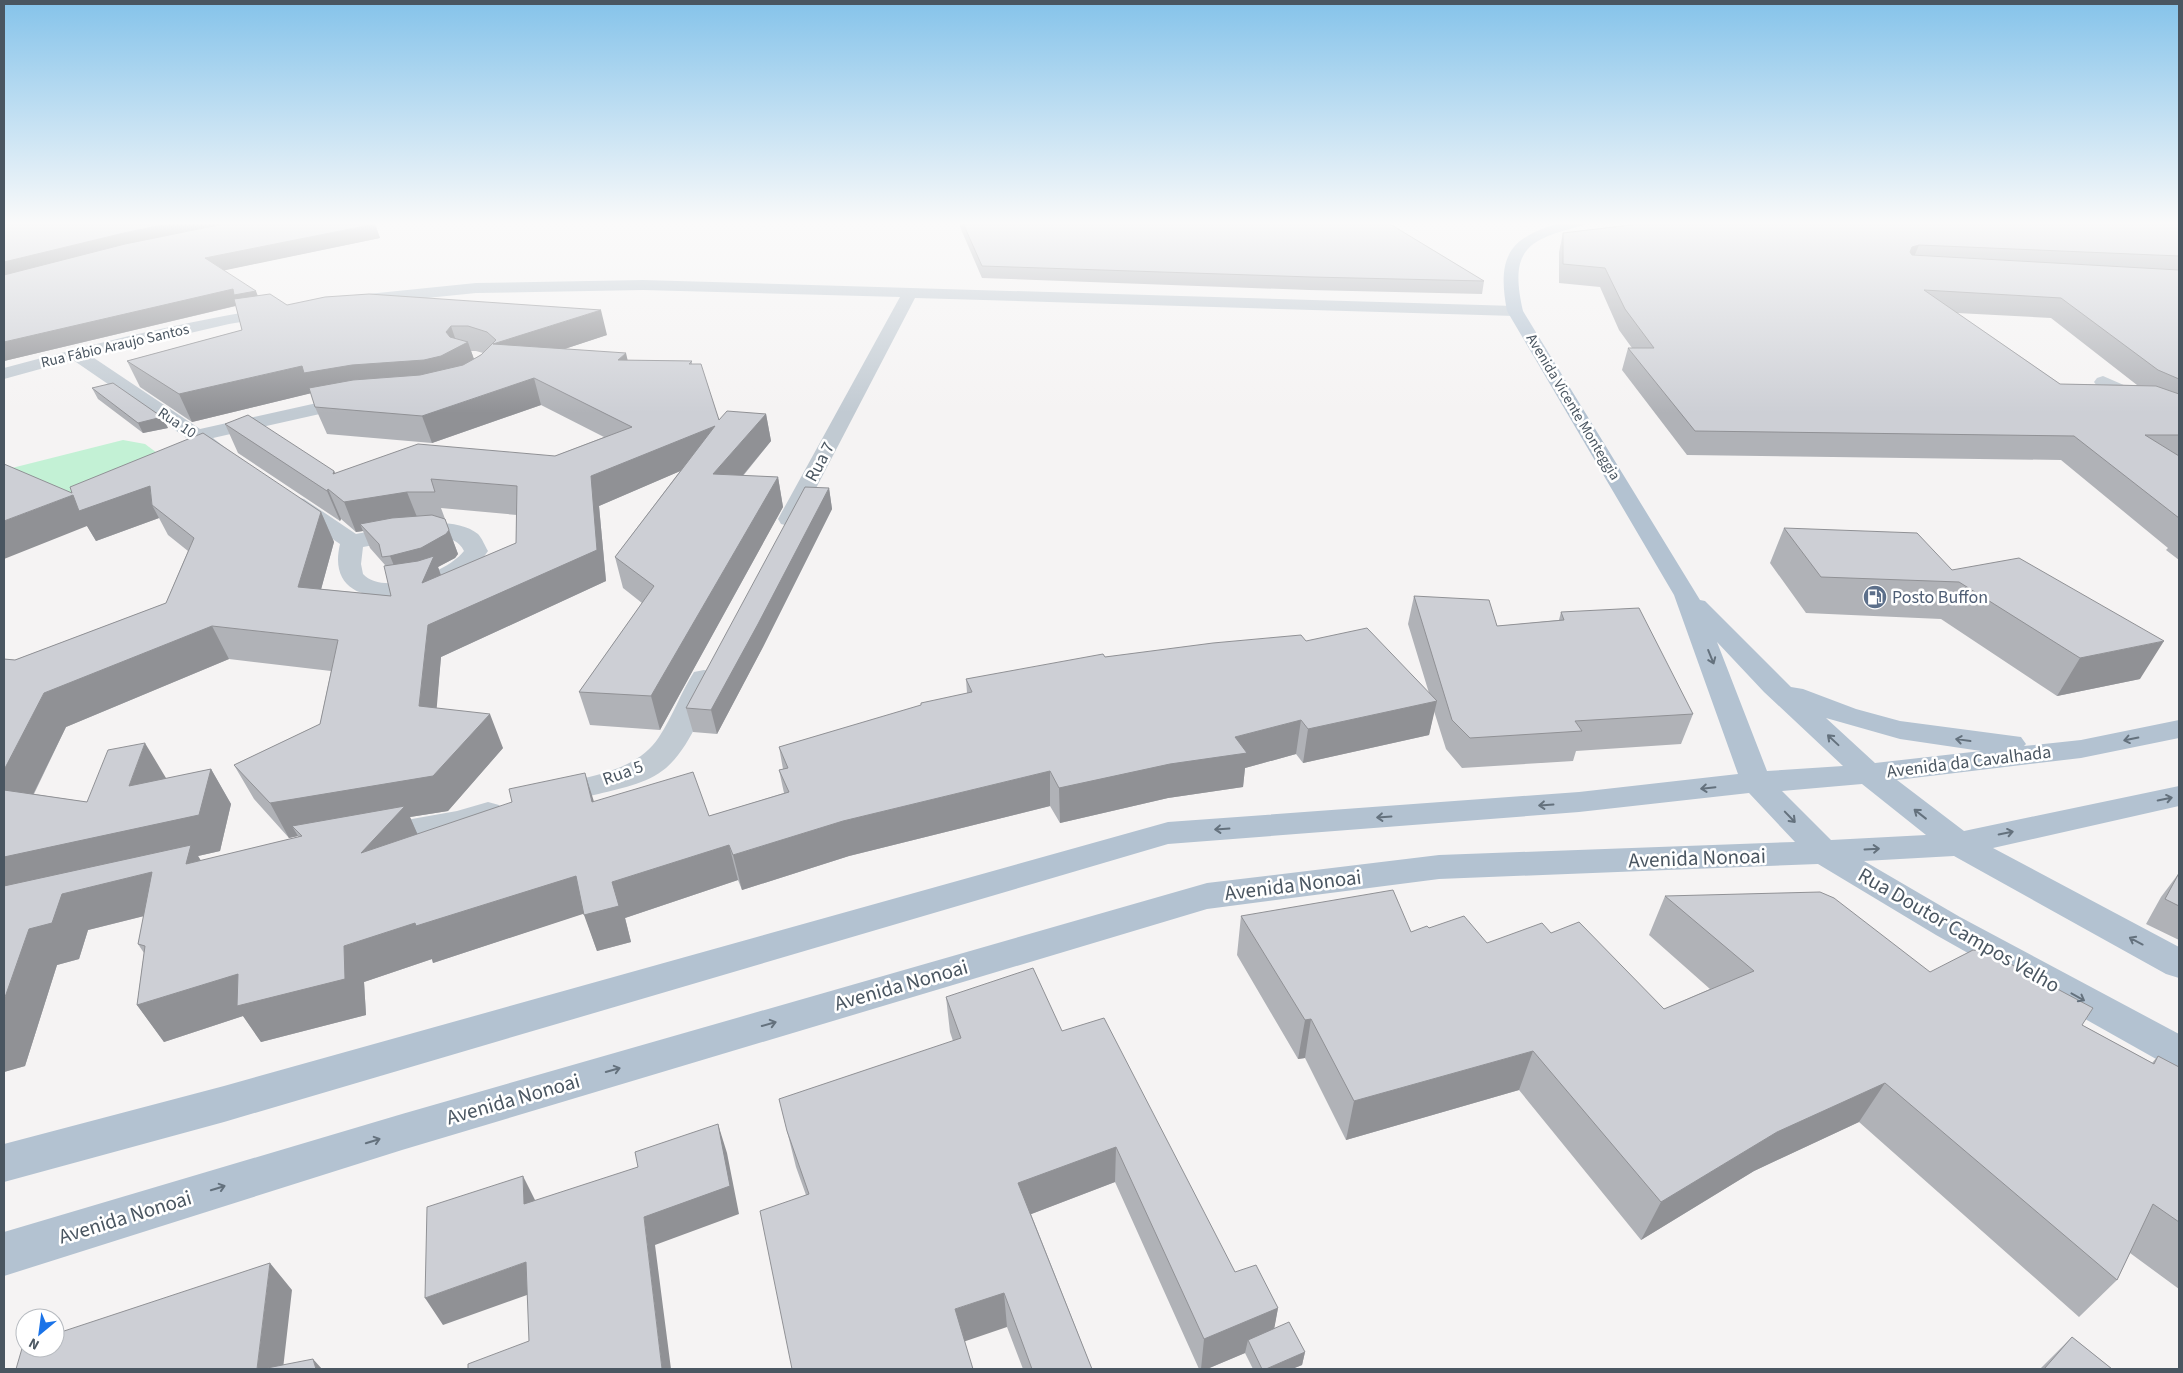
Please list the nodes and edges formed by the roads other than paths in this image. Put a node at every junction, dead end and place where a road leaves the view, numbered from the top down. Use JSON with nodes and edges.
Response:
{"nodes":[{"id":1,"x":598,"y":285,"type":"edge"},
{"id":2,"x":675,"y":285,"type":"edge"},
{"id":3,"x":1508,"y":285,"type":"edge"},
{"id":4,"x":910,"y":293,"type":"junction"},
{"id":5,"x":341,"y":302,"type":"edge"},
{"id":6,"x":294,"y":309,"type":"edge"},
{"id":7,"x":1515,"y":311,"type":"junction"},
{"id":8,"x":76,"y":354,"type":"junction"},
{"id":9,"x":4,"y":374,"type":"edge"},
{"id":10,"x":2103,"y":382,"type":"dead end"},
{"id":11,"x":375,"y":399,"type":"edge"},
{"id":12,"x":2179,"y":416,"type":"edge"},
{"id":13,"x":196,"y":436,"type":"junction"},
{"id":14,"x":245,"y":470,"type":"edge"},
{"id":15,"x":278,"y":492,"type":"edge"},
{"id":16,"x":779,"y":538,"type":"edge"},
{"id":17,"x":352,"y":542,"type":"junction"},
{"id":18,"x":1686,"y":596,"type":"junction"},
{"id":19,"x":715,"y":659,"type":"edge"},
{"id":20,"x":1774,"y":686,"type":"junction"},
{"id":21,"x":2179,"y":729,"type":"edge"},
{"id":22,"x":2081,"y":749,"type":"junction"},
{"id":23,"x":1869,"y":774,"type":"junction"},
{"id":24,"x":1756,"y":782,"type":"junction"},
{"id":25,"x":2179,"y":796,"type":"edge"},
{"id":26,"x":354,"y":840,"type":"edge"},
{"id":27,"x":1958,"y":844,"type":"junction"},
{"id":28,"x":1823,"y":852,"type":"junction"},
{"id":29,"x":2179,"y":964,"type":"edge"},
{"id":30,"x":2179,"y":1052,"type":"edge"},
{"id":31,"x":4,"y":1163,"type":"edge"},
{"id":32,"x":4,"y":1254,"type":"edge"}],
"edges":[{"from":1,"to":5,"type":"street"},
{"from":2,"to":4,"type":"street"},
{"from":3,"to":7,"type":"main road","name":"Avenida Vicente Monteggia"},
{"from":4,"to":7,"type":"street"},
{"from":4,"to":16,"type":"street","name":"Rua 7"},
{"from":6,"to":8,"type":"street","name":"Rua Fábio Araujo Santos"},
{"from":7,"to":18,"type":"main road","name":"Avenida Vicente Monteggia"},
{"from":8,"to":9,"type":"street","name":"Rua Fábio Araujo Santos"},
{"from":8,"to":13,"type":"street","name":"Rua 10"},
{"from":10,"to":12,"type":"street"},
{"from":11,"to":13,"type":"street"},
{"from":13,"to":14,"type":"street","name":"Rua 10"},
{"from":15,"to":17,"type":"street"},
{"from":17,"to":17,"type":"street"},
{"from":18,"to":20,"type":"main road","name":"Avenida Vicente Monteggia"},
{"from":18,"to":24,"type":"main road","name":"Avenida Vicente Monteggia","one_way":true},
{"from":19,"to":26,"type":"street","name":"Rua 5"},
{"from":22,"to":20,"type":"main road","one_way":true},
{"from":23,"to":20,"type":"main road","name":"Avenida Vicente Monteggia","one_way":true},
{"from":21,"to":22,"type":"main road","name":"Avenida da Cavalhada","one_way":true},
{"from":22,"to":23,"type":"main road","name":"Avenida da Cavalhada"},
{"from":23,"to":24,"type":"main road","name":"Avenida da Cavalhada"},
{"from":27,"to":23,"type":"main road","name":"Avenida Vicente Monteggia","one_way":true},
{"from":24,"to":28,"type":"main road","name":"Rua Doutor Campos Velho","one_way":true},
{"from":24,"to":31,"type":"main road","one_way":true},
{"from":27,"to":25,"type":"main road","one_way":true},
{"from":28,"to":27,"type":"main road","one_way":true},
{"from":29,"to":27,"type":"main road","one_way":true},
{"from":28,"to":30,"type":"main road","name":"Rua Doutor Campos Velho","one_way":true},
{"from":32,"to":28,"type":"main road","name":"Avenida Nonoai","one_way":true}]}
